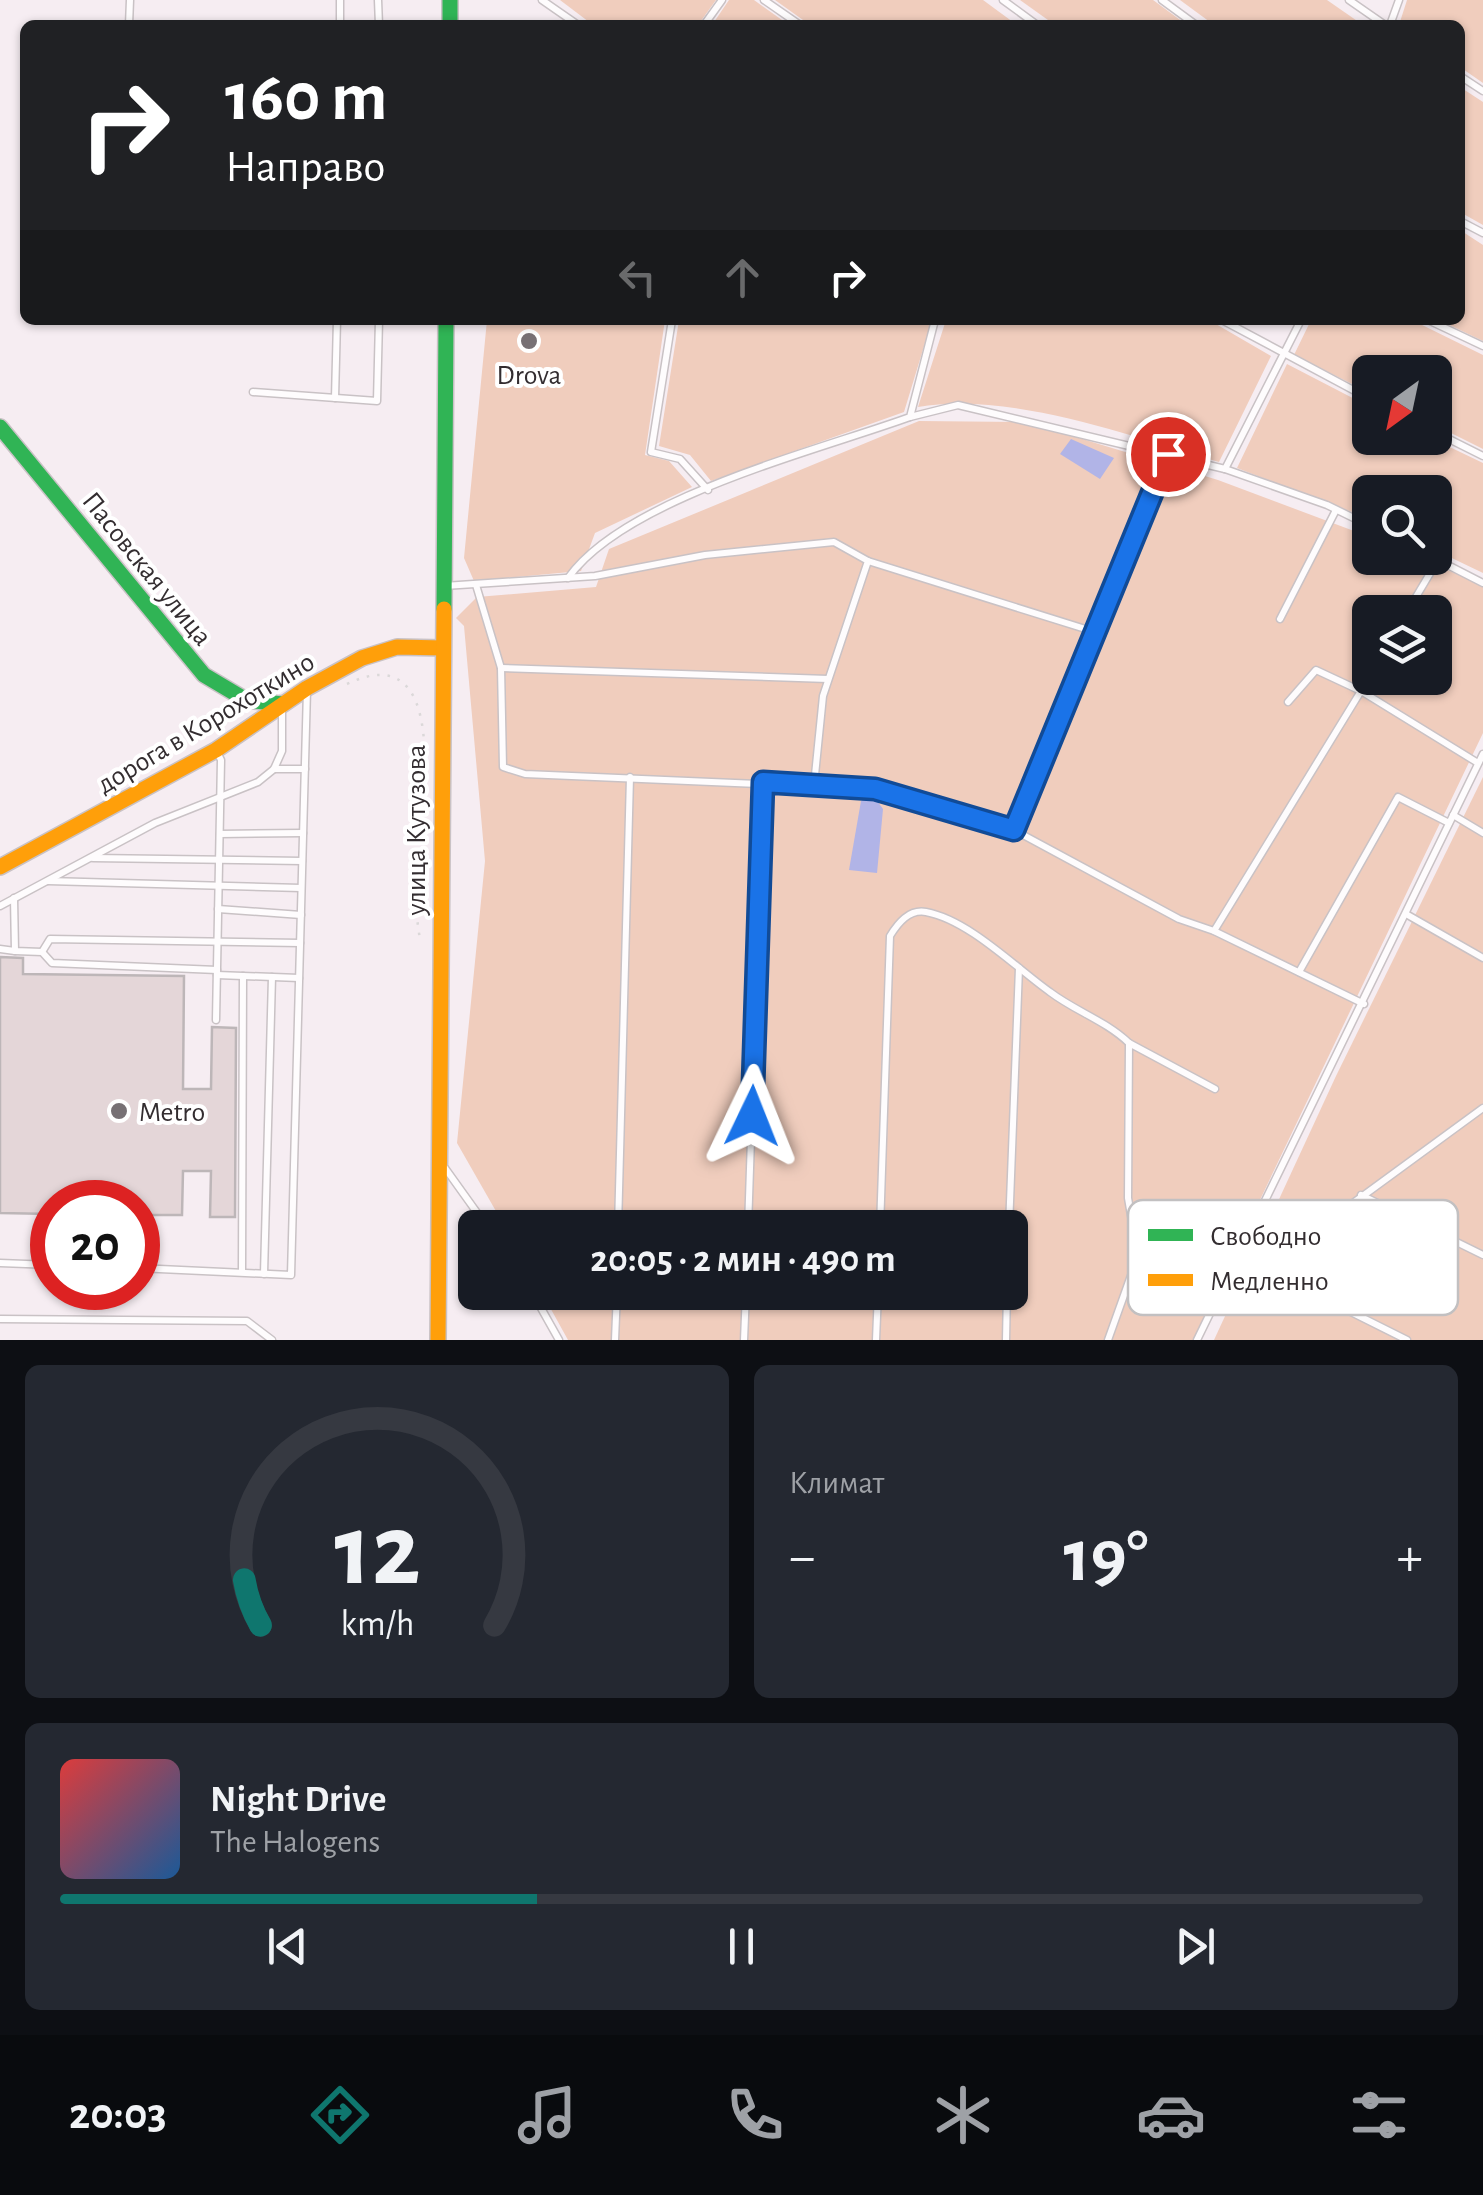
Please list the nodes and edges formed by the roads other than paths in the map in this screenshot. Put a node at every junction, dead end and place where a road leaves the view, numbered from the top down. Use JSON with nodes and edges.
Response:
{"nodes":[{"id":1,"x":542,"y":0,"type":"edge"},
{"id":2,"x":764,"y":0,"type":"edge"},
{"id":3,"x":1002,"y":0,"type":"edge"},
{"id":4,"x":1162,"y":0,"type":"edge"},
{"id":5,"x":1349,"y":0,"type":"edge"},
{"id":6,"x":571,"y":20,"type":"edge"},
{"id":7,"x":793,"y":20,"type":"edge"},
{"id":8,"x":1029,"y":20,"type":"edge"},
{"id":9,"x":1189,"y":20,"type":"edge"},
{"id":10,"x":1380,"y":20,"type":"edge"},
{"id":11,"x":337,"y":325,"type":"edge"},
{"id":12,"x":379,"y":325,"type":"edge"},
{"id":13,"x":446,"y":325,"type":"edge"},
{"id":14,"x":671,"y":325,"type":"edge"},
{"id":15,"x":934,"y":325,"type":"edge"},
{"id":16,"x":1231,"y":325,"type":"edge"},
{"id":17,"x":1298,"y":325,"type":"edge"},
{"id":18,"x":1439,"y":325,"type":"edge"},
{"id":19,"x":1483,"y":346,"type":"edge"},
{"id":20,"x":1283,"y":355,"type":"junction"},
{"id":21,"x":1352,"y":391,"type":"edge"},
{"id":22,"x":253,"y":392,"type":"dead end"},
{"id":23,"x":335,"y":398,"type":"junction"},
{"id":24,"x":910,"y":417,"type":"junction"},
{"id":25,"x":0,"y":427,"type":"edge"},
{"id":26,"x":1452,"y":440,"type":"edge"},
{"id":27,"x":1168,"y":454,"type":"junction"},
{"id":28,"x":1483,"y":456,"type":"edge"},
{"id":29,"x":1225,"y":469,"type":"junction"},
{"id":30,"x":708,"y":490,"type":"junction"},
{"id":31,"x":1336,"y":510,"type":"junction"},
{"id":32,"x":1352,"y":518,"type":"edge"},
{"id":33,"x":868,"y":561,"type":"junction"},
{"id":34,"x":1452,"y":567,"type":"edge"},
{"id":35,"x":567,"y":578,"type":"junction"},
{"id":36,"x":1483,"y":583,"type":"edge"},
{"id":37,"x":476,"y":585,"type":"junction"},
{"id":38,"x":443,"y":586,"type":"junction"},
{"id":39,"x":1280,"y":619,"type":"dead end"},
{"id":40,"x":1095,"y":632,"type":"junction"},
{"id":41,"x":443,"y":648,"type":"junction"},
{"id":42,"x":500,"y":668,"type":"junction"},
{"id":43,"x":828,"y":680,"type":"junction"},
{"id":44,"x":1352,"y":687,"type":"edge"},
{"id":45,"x":307,"y":688,"type":"junction"},
{"id":46,"x":1359,"y":695,"type":"edge"},
{"id":47,"x":1368,"y":695,"type":"edge"},
{"id":48,"x":1288,"y":702,"type":"dead end"},
{"id":49,"x":282,"y":704,"type":"junction"},
{"id":50,"x":216,"y":750,"type":"junction"},
{"id":51,"x":1483,"y":754,"type":"edge"},
{"id":52,"x":1478,"y":763,"type":"junction"},
{"id":53,"x":274,"y":769,"type":"junction"},
{"id":54,"x":305,"y":769,"type":"junction"},
{"id":55,"x":630,"y":777,"type":"junction"},
{"id":56,"x":763,"y":782,"type":"junction"},
{"id":57,"x":814,"y":785,"type":"junction"},
{"id":58,"x":221,"y":795,"type":"junction"},
{"id":59,"x":1450,"y":819,"type":"junction"},
{"id":60,"x":1014,"y":830,"type":"junction"},
{"id":61,"x":1483,"y":832,"type":"edge"},
{"id":62,"x":303,"y":833,"type":"junction"},
{"id":63,"x":220,"y":834,"type":"junction"},
{"id":64,"x":89,"y":858,"type":"junction"},
{"id":65,"x":302,"y":861,"type":"junction"},
{"id":66,"x":218,"y":862,"type":"junction"},
{"id":67,"x":0,"y":867,"type":"edge"},
{"id":68,"x":47,"y":880,"type":"junction"},
{"id":69,"x":302,"y":888,"type":"junction"},
{"id":70,"x":218,"y":889,"type":"junction"},
{"id":71,"x":14,"y":898,"type":"junction"},
{"id":72,"x":0,"y":906,"type":"edge"},
{"id":73,"x":218,"y":910,"type":"junction"},
{"id":74,"x":1406,"y":914,"type":"junction"},
{"id":75,"x":301,"y":915,"type":"junction"},
{"id":76,"x":1214,"y":931,"type":"junction"},
{"id":77,"x":217,"y":942,"type":"junction"},
{"id":78,"x":300,"y":943,"type":"junction"},
{"id":79,"x":0,"y":950,"type":"edge"},
{"id":80,"x":14,"y":951,"type":"junction"},
{"id":81,"x":42,"y":952,"type":"junction"},
{"id":82,"x":1483,"y":958,"type":"edge"},
{"id":83,"x":1019,"y":966,"type":"junction"},
{"id":84,"x":217,"y":972,"type":"junction"},
{"id":85,"x":1299,"y":972,"type":"junction"},
{"id":86,"x":244,"y":976,"type":"junction"},
{"id":87,"x":272,"y":977,"type":"junction"},
{"id":88,"x":299,"y":978,"type":"junction"},
{"id":89,"x":1364,"y":1004,"type":"junction"},
{"id":90,"x":216,"y":1020,"type":"dead end"},
{"id":91,"x":1128,"y":1043,"type":"junction"},
{"id":92,"x":1214,"y":1089,"type":"dead end"},
{"id":93,"x":1481,"y":1112,"type":"edge"},
{"id":94,"x":440,"y":1161,"type":"junction"},
{"id":95,"x":1361,"y":1195,"type":"junction"},
{"id":96,"x":1128,"y":1200,"type":"edge"},
{"id":97,"x":1265,"y":1200,"type":"edge"},
{"id":98,"x":1354,"y":1200,"type":"edge"},
{"id":99,"x":1371,"y":1200,"type":"edge"},
{"id":100,"x":475,"y":1210,"type":"edge"},
{"id":101,"x":618,"y":1210,"type":"edge"},
{"id":102,"x":749,"y":1210,"type":"edge"},
{"id":103,"x":881,"y":1210,"type":"edge"},
{"id":104,"x":1009,"y":1210,"type":"edge"},
{"id":105,"x":1458,"y":1243,"type":"edge"},
{"id":106,"x":1483,"y":1255,"type":"edge"},
{"id":107,"x":0,"y":1262,"type":"edge"},
{"id":108,"x":30,"y":1264,"type":"edge"},
{"id":109,"x":160,"y":1269,"type":"edge"},
{"id":110,"x":242,"y":1272,"type":"junction"},
{"id":111,"x":264,"y":1274,"type":"junction"},
{"id":112,"x":1128,"y":1284,"type":"edge"},
{"id":113,"x":542,"y":1310,"type":"edge"},
{"id":114,"x":617,"y":1310,"type":"edge"},
{"id":115,"x":745,"y":1310,"type":"edge"},
{"id":116,"x":877,"y":1310,"type":"edge"},
{"id":117,"x":1007,"y":1310,"type":"edge"},
{"id":118,"x":1209,"y":1315,"type":"edge"},
{"id":119,"x":1357,"y":1315,"type":"edge"},
{"id":120,"x":0,"y":1319,"type":"edge"},
{"id":121,"x":272,"y":1340,"type":"edge"},
{"id":122,"x":438,"y":1340,"type":"edge"},
{"id":123,"x":559,"y":1340,"type":"edge"},
{"id":124,"x":616,"y":1340,"type":"edge"},
{"id":125,"x":744,"y":1340,"type":"edge"},
{"id":126,"x":876,"y":1340,"type":"edge"},
{"id":127,"x":1006,"y":1340,"type":"edge"},
{"id":128,"x":1108,"y":1340,"type":"edge"},
{"id":129,"x":1197,"y":1340,"type":"edge"},
{"id":130,"x":1407,"y":1340,"type":"edge"}],
"edges":[{"from":1,"to":6,"type":"lane"},
{"from":2,"to":7,"type":"lane"},
{"from":3,"to":8,"type":"lane"},
{"from":4,"to":9,"type":"lane"},
{"from":5,"to":10,"type":"lane"},
{"from":11,"to":23,"type":"lane"},
{"from":12,"to":23,"type":"lane"},
{"from":13,"to":38,"type":"main road","name":"улица Кутузова"},
{"from":14,"to":30,"type":"lane"},
{"from":15,"to":24,"type":"lane"},
{"from":16,"to":20,"type":"lane"},
{"from":17,"to":20,"type":"lane"},
{"from":18,"to":19,"type":"lane"},
{"from":20,"to":21,"type":"lane"},
{"from":20,"to":29,"type":"lane"},
{"from":22,"to":23,"type":"lane"},
{"from":24,"to":27,"type":"lane"},
{"from":24,"to":30,"type":"lane"},
{"from":25,"to":49,"type":"main road","name":"Пасовская улица"},
{"from":26,"to":28,"type":"lane"},
{"from":27,"to":29,"type":"lane"},
{"from":27,"to":40,"type":"lane"},
{"from":29,"to":31,"type":"lane"},
{"from":30,"to":35,"type":"lane"},
{"from":31,"to":32,"type":"lane"},
{"from":31,"to":39,"type":"lane"},
{"from":33,"to":35,"type":"lane"},
{"from":33,"to":40,"type":"lane"},
{"from":33,"to":43,"type":"lane"},
{"from":34,"to":36,"type":"lane"},
{"from":35,"to":37,"type":"lane"},
{"from":37,"to":38,"type":"lane"},
{"from":37,"to":42,"type":"lane"},
{"from":38,"to":41,"type":"main road","name":"улица Кутузова"},
{"from":40,"to":60,"type":"lane"},
{"from":41,"to":45,"type":"main road","name":"дорога в Корохоткино"},
{"from":41,"to":94,"type":"main road","name":"улица Кутузова"},
{"from":42,"to":43,"type":"lane"},
{"from":42,"to":55,"type":"lane"},
{"from":43,"to":57,"type":"lane"},
{"from":44,"to":48,"type":"lane"},
{"from":45,"to":49,"type":"main road","name":"дорога в Корохоткино"},
{"from":45,"to":54,"type":"lane"},
{"from":46,"to":76,"type":"lane"},
{"from":47,"to":52,"type":"lane"},
{"from":49,"to":50,"type":"main road","name":"дорога в Корохоткино"},
{"from":49,"to":53,"type":"lane"},
{"from":50,"to":58,"type":"lane"},
{"from":50,"to":67,"type":"main road","name":"дорога в Корохоткино"},
{"from":51,"to":52,"type":"lane"},
{"from":52,"to":59,"type":"lane"},
{"from":53,"to":54,"type":"lane"},
{"from":53,"to":58,"type":"lane"},
{"from":54,"to":62,"type":"lane"},
{"from":55,"to":56,"type":"lane"},
{"from":55,"to":101,"type":"lane"},
{"from":56,"to":57,"type":"lane"},
{"from":56,"to":102,"type":"lane"},
{"from":57,"to":60,"type":"lane"},
{"from":58,"to":63,"type":"lane"},
{"from":58,"to":64,"type":"lane"},
{"from":59,"to":61,"type":"lane"},
{"from":59,"to":74,"type":"lane"},
{"from":59,"to":85,"type":"lane"},
{"from":60,"to":76,"type":"lane"},
{"from":62,"to":63,"type":"lane"},
{"from":62,"to":65,"type":"lane"},
{"from":63,"to":66,"type":"lane"},
{"from":64,"to":66,"type":"lane"},
{"from":64,"to":68,"type":"lane"},
{"from":65,"to":66,"type":"lane"},
{"from":65,"to":69,"type":"lane"},
{"from":66,"to":70,"type":"lane"},
{"from":68,"to":70,"type":"lane"},
{"from":68,"to":71,"type":"lane"},
{"from":69,"to":70,"type":"lane"},
{"from":69,"to":75,"type":"lane"},
{"from":70,"to":73,"type":"lane"},
{"from":71,"to":72,"type":"lane"},
{"from":71,"to":80,"type":"lane"},
{"from":73,"to":75,"type":"lane"},
{"from":73,"to":77,"type":"lane"},
{"from":74,"to":82,"type":"lane"},
{"from":74,"to":89,"type":"lane"},
{"from":75,"to":78,"type":"lane"},
{"from":76,"to":85,"type":"lane"},
{"from":77,"to":78,"type":"lane"},
{"from":77,"to":81,"type":"lane"},
{"from":77,"to":84,"type":"lane"},
{"from":78,"to":88,"type":"lane"},
{"from":79,"to":80,"type":"lane"},
{"from":80,"to":81,"type":"lane"},
{"from":81,"to":84,"type":"lane"},
{"from":83,"to":91,"type":"lane"},
{"from":83,"to":103,"type":"lane"},
{"from":83,"to":104,"type":"lane"},
{"from":84,"to":86,"type":"lane"},
{"from":84,"to":90,"type":"lane"},
{"from":85,"to":89,"type":"lane"},
{"from":86,"to":87,"type":"lane"},
{"from":86,"to":110,"type":"lane"},
{"from":87,"to":88,"type":"lane"},
{"from":87,"to":111,"type":"lane"},
{"from":88,"to":111,"type":"lane"},
{"from":89,"to":97,"type":"lane"},
{"from":91,"to":92,"type":"lane"},
{"from":91,"to":96,"type":"lane"},
{"from":93,"to":95,"type":"lane"},
{"from":94,"to":100,"type":"lane"},
{"from":94,"to":122,"type":"main road","name":"улица Кутузова"},
{"from":95,"to":98,"type":"lane"},
{"from":95,"to":99,"type":"lane"},
{"from":105,"to":106,"type":"lane"},
{"from":107,"to":108,"type":"lane"},
{"from":109,"to":110,"type":"lane"},
{"from":110,"to":111,"type":"lane"},
{"from":112,"to":128,"type":"lane"},
{"from":113,"to":123,"type":"lane"},
{"from":114,"to":124,"type":"lane"},
{"from":115,"to":125,"type":"lane"},
{"from":116,"to":126,"type":"lane"},
{"from":117,"to":127,"type":"lane"},
{"from":118,"to":129,"type":"lane"},
{"from":119,"to":130,"type":"lane"},
{"from":120,"to":121,"type":"lane"}]}
